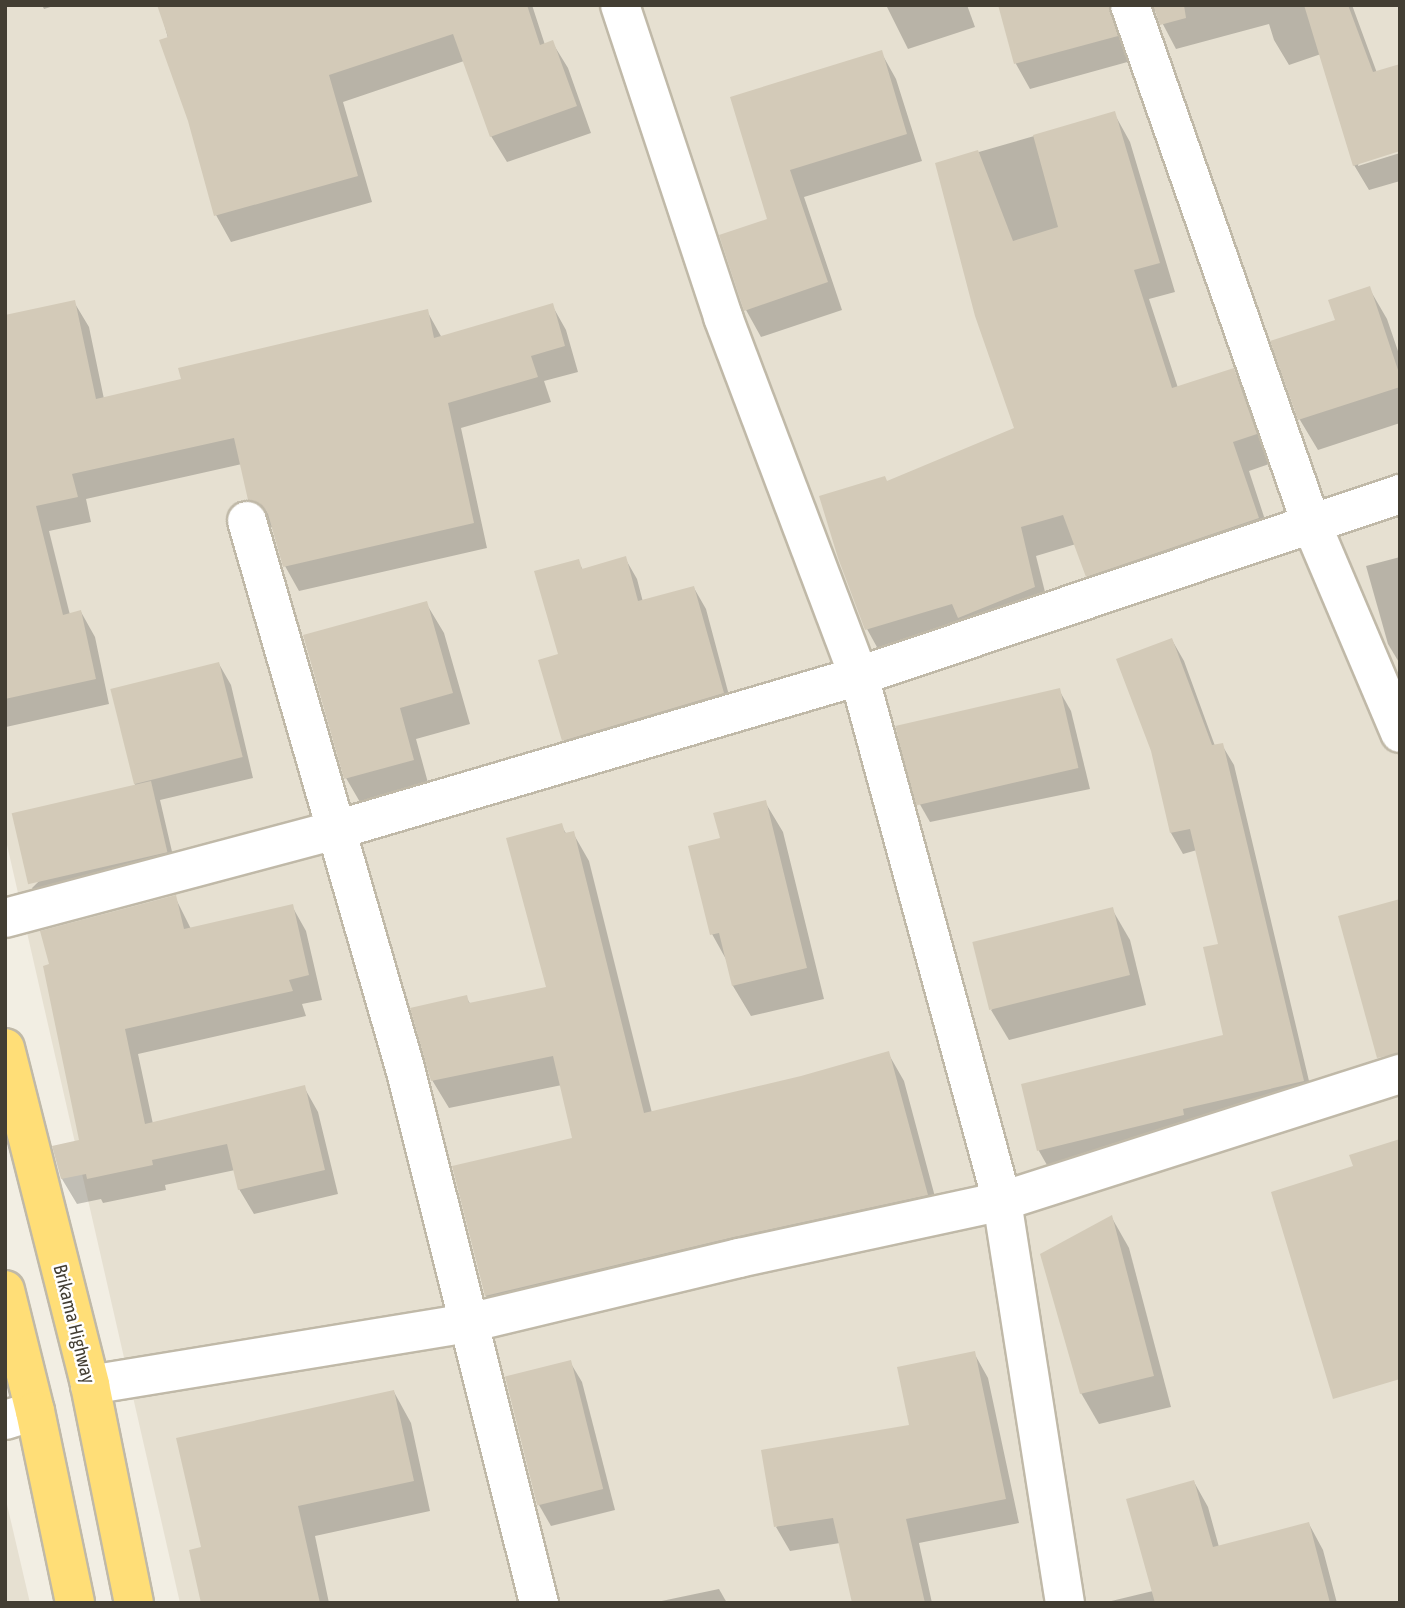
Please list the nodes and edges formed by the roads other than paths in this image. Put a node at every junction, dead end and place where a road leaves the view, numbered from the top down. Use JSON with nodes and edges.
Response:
{"nodes":[{"id":1,"x":620,"y":5,"type":"edge"},
{"id":2,"x":1130,"y":5,"type":"edge"},
{"id":3,"x":1400,"y":494,"type":"edge"},
{"id":4,"x":247,"y":521,"type":"dead end"},
{"id":5,"x":1311,"y":523,"type":"junction"},
{"id":6,"x":859,"y":676,"type":"junction"},
{"id":7,"x":1400,"y":733,"type":"edge"},
{"id":8,"x":336,"y":830,"type":"junction"},
{"id":9,"x":5,"y":918,"type":"edge"},
{"id":10,"x":5,"y":1048,"type":"edge"},
{"id":11,"x":1400,"y":1074,"type":"edge"},
{"id":12,"x":1002,"y":1201,"type":"junction"},
{"id":13,"x":5,"y":1290,"type":"edge"},
{"id":14,"x":468,"y":1323,"type":"junction"},
{"id":15,"x":90,"y":1385,"type":"junction"},
{"id":16,"x":20,"y":1415,"type":"edge"},
{"id":17,"x":75,"y":1603,"type":"edge"},
{"id":18,"x":134,"y":1603,"type":"edge"},
{"id":19,"x":539,"y":1603,"type":"edge"},
{"id":20,"x":1065,"y":1603,"type":"edge"}],
"edges":[{"from":1,"to":6,"type":"street"},
{"from":2,"to":5,"type":"street"},
{"from":3,"to":5,"type":"street"},
{"from":4,"to":8,"type":"street"},
{"from":5,"to":6,"type":"street"},
{"from":5,"to":7,"type":"street"},
{"from":6,"to":8,"type":"street"},
{"from":6,"to":12,"type":"street"},
{"from":8,"to":9,"type":"street"},
{"from":8,"to":14,"type":"street"},
{"from":10,"to":15,"type":"highway","name":"Brikama Highway"},
{"from":11,"to":12,"type":"street"},
{"from":12,"to":14,"type":"street"},
{"from":12,"to":20,"type":"street"},
{"from":13,"to":16,"type":"highway"},
{"from":14,"to":15,"type":"street"},
{"from":14,"to":19,"type":"street"},
{"from":15,"to":18,"type":"highway","name":"Brikama Highway"},
{"from":16,"to":17,"type":"highway"}]}
